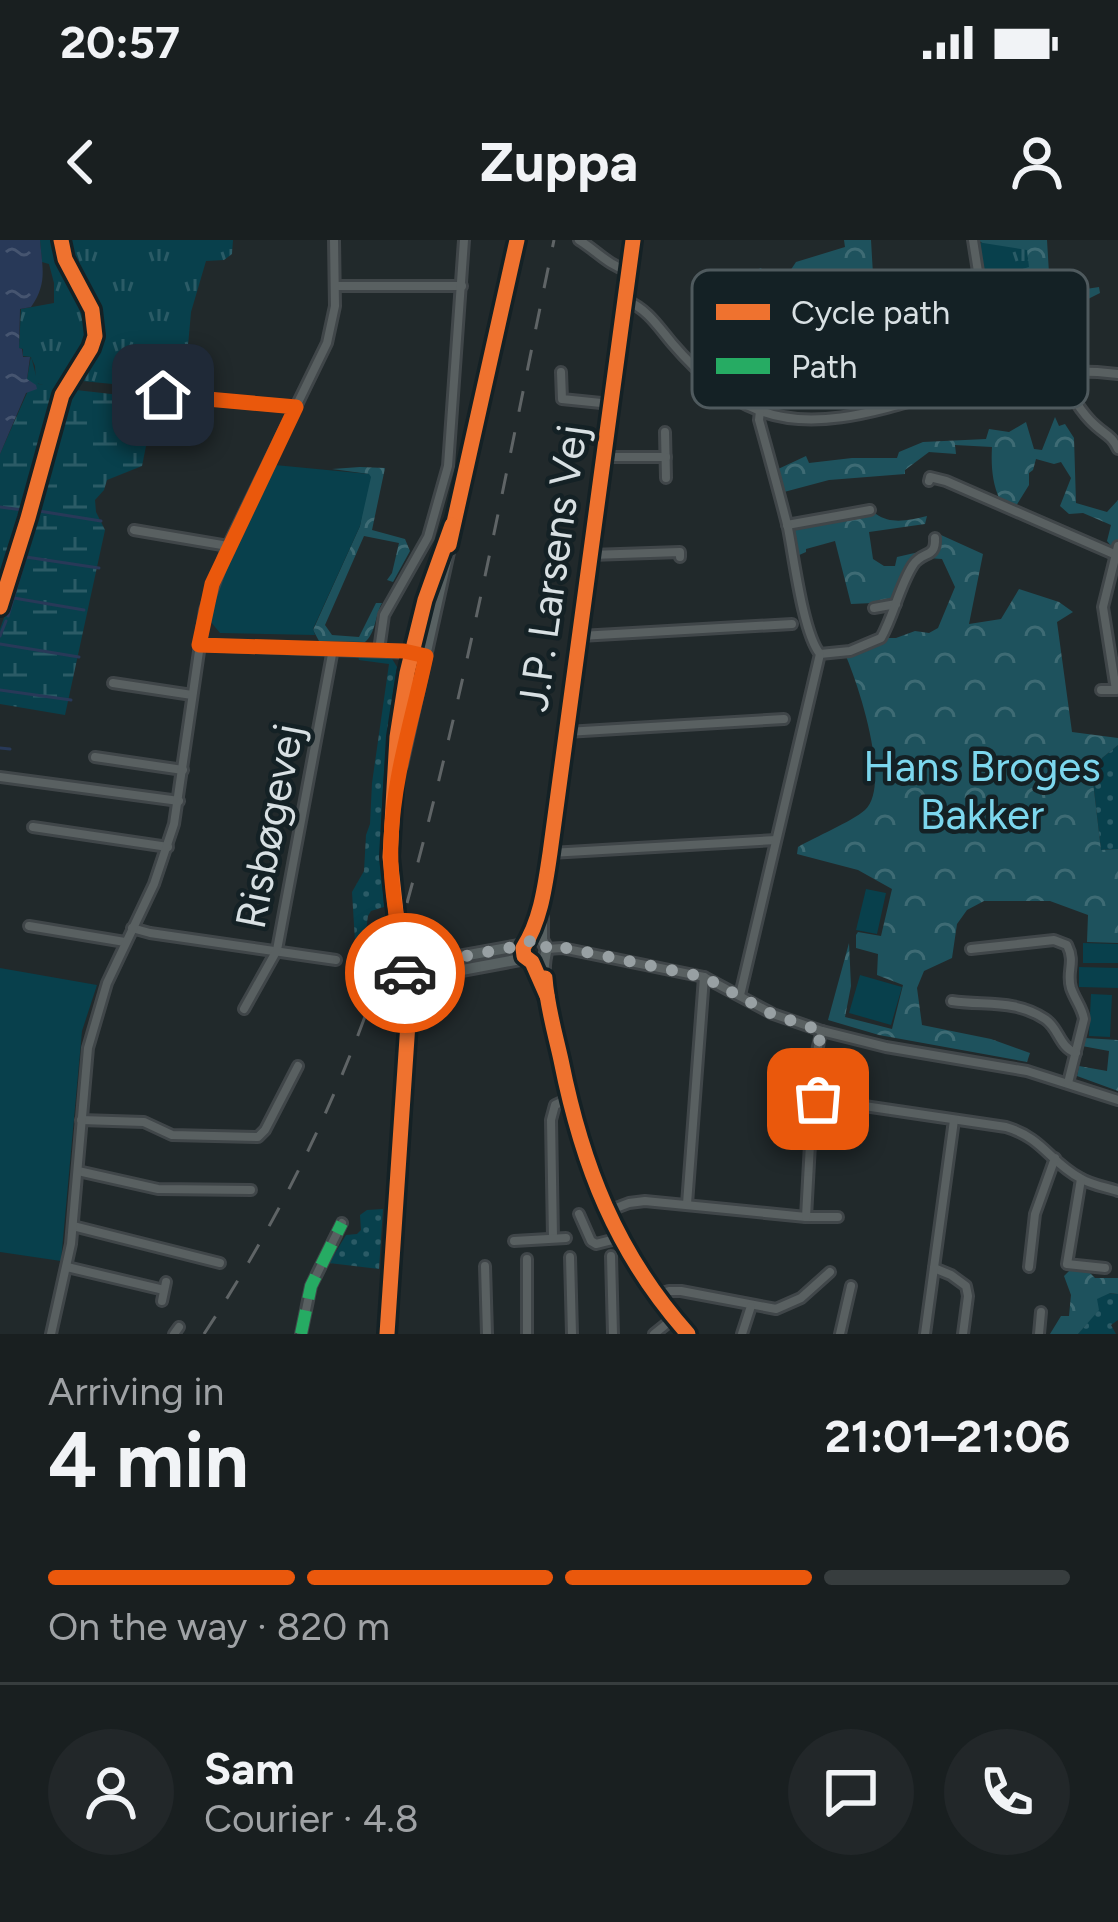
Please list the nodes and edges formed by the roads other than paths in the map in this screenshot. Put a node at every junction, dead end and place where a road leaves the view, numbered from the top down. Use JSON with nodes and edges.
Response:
{"nodes":[{"id":1,"x":334,"y":240,"type":"edge"},
{"id":2,"x":464,"y":240,"type":"edge"},
{"id":3,"x":517,"y":240,"type":"edge"},
{"id":4,"x":579,"y":240,"type":"edge"},
{"id":5,"x":633,"y":240,"type":"edge"},
{"id":6,"x":973,"y":240,"type":"edge"},
{"id":7,"x":978,"y":270,"type":"edge"},
{"id":8,"x":630,"y":272,"type":"junction"},
{"id":9,"x":336,"y":286,"type":"junction"},
{"id":10,"x":462,"y":286,"type":"junction"},
{"id":11,"x":626,"y":300,"type":"junction"},
{"id":12,"x":692,"y":363,"type":"edge"},
{"id":13,"x":561,"y":372,"type":"dead end"},
{"id":14,"x":1088,"y":373,"type":"edge"},
{"id":15,"x":1118,"y":374,"type":"edge"},
{"id":16,"x":128,"y":392,"type":"dead end"},
{"id":17,"x":610,"y":404,"type":"junction"},
{"id":18,"x":296,"y":407,"type":"junction"},
{"id":19,"x":755,"y":408,"type":"edge"},
{"id":20,"x":878,"y":408,"type":"edge"},
{"id":21,"x":1080,"y":408,"type":"edge"},
{"id":22,"x":760,"y":411,"type":"junction"},
{"id":23,"x":664,"y":432,"type":"dead end"},
{"id":24,"x":1118,"y":449,"type":"edge"},
{"id":25,"x":604,"y":457,"type":"junction"},
{"id":26,"x":665,"y":457,"type":"junction"},
{"id":27,"x":666,"y":478,"type":"dead end"},
{"id":28,"x":929,"y":481,"type":"dead end"},
{"id":29,"x":870,"y":511,"type":"dead end"},
{"id":30,"x":452,"y":525,"type":"junction"},
{"id":31,"x":787,"y":525,"type":"junction"},
{"id":32,"x":134,"y":530,"type":"dead end"},
{"id":33,"x":934,"y":538,"type":"dead end"},
{"id":34,"x":229,"y":546,"type":"junction"},
{"id":35,"x":1116,"y":550,"type":"edge"},
{"id":36,"x":590,"y":555,"type":"junction"},
{"id":37,"x":680,"y":557,"type":"dead end"},
{"id":38,"x":896,"y":604,"type":"junction"},
{"id":39,"x":874,"y":608,"type":"dead end"},
{"id":40,"x":792,"y":624,"type":"dead end"},
{"id":41,"x":580,"y":636,"type":"junction"},
{"id":42,"x":199,"y":645,"type":"junction"},
{"id":43,"x":333,"y":649,"type":"junction"},
{"id":44,"x":379,"y":650,"type":"junction"},
{"id":45,"x":412,"y":652,"type":"junction"},
{"id":46,"x":820,"y":654,"type":"junction"},
{"id":47,"x":426,"y":656,"type":"junction"},
{"id":48,"x":113,"y":683,"type":"dead end"},
{"id":49,"x":1101,"y":690,"type":"dead end"},
{"id":50,"x":192,"y":695,"type":"junction"},
{"id":51,"x":784,"y":719,"type":"dead end"},
{"id":52,"x":566,"y":732,"type":"junction"},
{"id":53,"x":95,"y":757,"type":"dead end"},
{"id":54,"x":183,"y":770,"type":"junction"},
{"id":55,"x":0,"y":777,"type":"edge"},
{"id":56,"x":396,"y":785,"type":"junction"},
{"id":57,"x":179,"y":801,"type":"junction"},
{"id":58,"x":32,"y":827,"type":"dead end"},
{"id":59,"x":776,"y":840,"type":"junction"},
{"id":60,"x":168,"y":847,"type":"junction"},
{"id":61,"x":550,"y":853,"type":"junction"},
{"id":62,"x":29,"y":926,"type":"dead end"},
{"id":63,"x":132,"y":928,"type":"junction"},
{"id":64,"x":125,"y":943,"type":"junction"},
{"id":65,"x":971,"y":949,"type":"dead end"},
{"id":66,"x":277,"y":950,"type":"junction"},
{"id":67,"x":535,"y":950,"type":"junction"},
{"id":68,"x":336,"y":960,"type":"dead end"},
{"id":69,"x":405,"y":973,"type":"junction"},
{"id":70,"x":704,"y":977,"type":"junction"},
{"id":71,"x":740,"y":995,"type":"junction"},
{"id":72,"x":952,"y":1001,"type":"dead end"},
{"id":73,"x":244,"y":1009,"type":"dead end"},
{"id":74,"x":822,"y":1031,"type":"junction"},
{"id":75,"x":1076,"y":1053,"type":"junction"},
{"id":76,"x":298,"y":1066,"type":"dead end"},
{"id":77,"x":1068,"y":1083,"type":"junction"},
{"id":78,"x":568,"y":1099,"type":"junction"},
{"id":79,"x":1118,"y":1100,"type":"edge"},
{"id":80,"x":81,"y":1120,"type":"junction"},
{"id":81,"x":954,"y":1120,"type":"junction"},
{"id":82,"x":810,"y":1144,"type":"dead end"},
{"id":83,"x":1054,"y":1158,"type":"junction"},
{"id":84,"x":77,"y":1171,"type":"junction"},
{"id":85,"x":1081,"y":1179,"type":"junction"},
{"id":86,"x":250,"y":1190,"type":"dead end"},
{"id":87,"x":1118,"y":1191,"type":"edge"},
{"id":88,"x":687,"y":1204,"type":"junction"},
{"id":89,"x":607,"y":1212,"type":"junction"},
{"id":90,"x":579,"y":1214,"type":"dead end"},
{"id":91,"x":806,"y":1216,"type":"junction"},
{"id":92,"x":838,"y":1217,"type":"dead end"},
{"id":93,"x":342,"y":1222,"type":"dead end"},
{"id":94,"x":73,"y":1226,"type":"junction"},
{"id":95,"x":553,"y":1238,"type":"junction"},
{"id":96,"x":566,"y":1238,"type":"dead end"},
{"id":97,"x":620,"y":1238,"type":"junction"},
{"id":98,"x":514,"y":1241,"type":"dead end"},
{"id":99,"x":611,"y":1256,"type":"dead end"},
{"id":100,"x":570,"y":1257,"type":"dead end"},
{"id":101,"x":527,"y":1259,"type":"dead end"},
{"id":102,"x":220,"y":1263,"type":"dead end"},
{"id":103,"x":485,"y":1266,"type":"dead end"},
{"id":104,"x":67,"y":1267,"type":"junction"},
{"id":105,"x":1028,"y":1267,"type":"dead end"},
{"id":106,"x":934,"y":1268,"type":"junction"},
{"id":107,"x":1105,"y":1268,"type":"dead end"},
{"id":108,"x":830,"y":1272,"type":"dead end"},
{"id":109,"x":851,"y":1286,"type":"dead end"},
{"id":110,"x":164,"y":1291,"type":"dead end"},
{"id":111,"x":656,"y":1295,"type":"junction"},
{"id":112,"x":752,"y":1306,"type":"junction"},
{"id":113,"x":1041,"y":1312,"type":"dead end"},
{"id":114,"x":674,"y":1318,"type":"junction"},
{"id":115,"x":51,"y":1334,"type":"edge"},
{"id":116,"x":302,"y":1334,"type":"edge"},
{"id":117,"x":387,"y":1334,"type":"edge"},
{"id":118,"x":487,"y":1334,"type":"edge"},
{"id":119,"x":527,"y":1334,"type":"edge"},
{"id":120,"x":572,"y":1334,"type":"edge"},
{"id":121,"x":613,"y":1334,"type":"edge"},
{"id":122,"x":654,"y":1334,"type":"edge"},
{"id":123,"x":688,"y":1334,"type":"edge"},
{"id":124,"x":742,"y":1334,"type":"edge"},
{"id":125,"x":840,"y":1334,"type":"edge"},
{"id":126,"x":925,"y":1334,"type":"edge"},
{"id":127,"x":963,"y":1334,"type":"edge"},
{"id":128,"x":1039,"y":1334,"type":"edge"}],
"edges":[{"from":1,"to":9,"type":"street"},
{"from":2,"to":10,"type":"street"},
{"from":3,"to":30,"type":"main road"},
{"from":4,"to":8,"type":"street"},
{"from":5,"to":8,"type":"main road","name":"J.P. Larsens Vej"},
{"from":6,"to":7,"type":"street"},
{"from":8,"to":11,"type":"main road","name":"J.P. Larsens Vej"},
{"from":9,"to":10,"type":"street"},
{"from":9,"to":18,"type":"street"},
{"from":10,"to":44,"type":"street"},
{"from":11,"to":12,"type":"street"},
{"from":11,"to":17,"type":"main road","name":"J.P. Larsens Vej"},
{"from":13,"to":17,"type":"street","name":"J.P. Larsens Vej"},
{"from":14,"to":15,"type":"street"},
{"from":16,"to":18,"type":"street"},
{"from":17,"to":25,"type":"main road","name":"J.P. Larsens Vej"},
{"from":18,"to":34,"type":"street"},
{"from":19,"to":22,"type":"street"},
{"from":20,"to":22,"type":"street"},
{"from":21,"to":24,"type":"street"},
{"from":22,"to":31,"type":"street"},
{"from":23,"to":26,"type":"street"},
{"from":25,"to":26,"type":"street","name":"J.P. Larsens Vej"},
{"from":25,"to":36,"type":"main road","name":"J.P. Larsens Vej"},
{"from":26,"to":27,"type":"street"},
{"from":28,"to":35,"type":"street"},
{"from":29,"to":31,"type":"street"},
{"from":30,"to":45,"type":"main road"},
{"from":30,"to":47,"type":"main road"},
{"from":31,"to":46,"type":"street"},
{"from":32,"to":34,"type":"street"},
{"from":33,"to":38,"type":"street"},
{"from":34,"to":42,"type":"street"},
{"from":35,"to":49,"type":"street"},
{"from":36,"to":37,"type":"street","name":"J.P. Larsens Vej"},
{"from":36,"to":41,"type":"main road","name":"J.P. Larsens Vej"},
{"from":38,"to":39,"type":"street"},
{"from":38,"to":46,"type":"street"},
{"from":40,"to":41,"type":"street","name":"J.P. Larsens Vej"},
{"from":41,"to":52,"type":"main road","name":"J.P. Larsens Vej"},
{"from":42,"to":43,"type":"street"},
{"from":42,"to":50,"type":"street"},
{"from":43,"to":44,"type":"street"},
{"from":43,"to":66,"type":"street","name":"Risbøgevej"},
{"from":44,"to":45,"type":"street"},
{"from":45,"to":47,"type":"street"},
{"from":45,"to":56,"type":"main road"},
{"from":46,"to":59,"type":"street"},
{"from":47,"to":56,"type":"main road"},
{"from":48,"to":50,"type":"street"},
{"from":50,"to":54,"type":"street"},
{"from":51,"to":52,"type":"street"},
{"from":52,"to":61,"type":"main road","name":"J.P. Larsens Vej"},
{"from":53,"to":54,"type":"street"},
{"from":54,"to":57,"type":"street"},
{"from":55,"to":57,"type":"street"},
{"from":56,"to":69,"type":"main road"},
{"from":57,"to":60,"type":"street"},
{"from":58,"to":60,"type":"street"},
{"from":59,"to":61,"type":"street"},
{"from":59,"to":71,"type":"street"},
{"from":60,"to":63,"type":"street"},
{"from":61,"to":67,"type":"main road","name":"J.P. Larsens Vej"},
{"from":62,"to":64,"type":"street"},
{"from":63,"to":64,"type":"street"},
{"from":63,"to":66,"type":"street"},
{"from":64,"to":80,"type":"street"},
{"from":65,"to":75,"type":"street"},
{"from":66,"to":68,"type":"street"},
{"from":66,"to":73,"type":"street","name":"Risbøgevej"},
{"from":67,"to":69,"type":"main road"},
{"from":67,"to":70,"type":"street"},
{"from":67,"to":78,"type":"main road"},
{"from":69,"to":117,"type":"main road"},
{"from":70,"to":71,"type":"street"},
{"from":70,"to":88,"type":"street"},
{"from":71,"to":74,"type":"street"},
{"from":72,"to":75,"type":"street"},
{"from":74,"to":77,"type":"street"},
{"from":74,"to":81,"type":"street"},
{"from":75,"to":77,"type":"street"},
{"from":76,"to":80,"type":"street"},
{"from":77,"to":79,"type":"street"},
{"from":78,"to":89,"type":"main road"},
{"from":78,"to":95,"type":"street"},
{"from":80,"to":84,"type":"street"},
{"from":81,"to":83,"type":"street"},
{"from":81,"to":106,"type":"street"},
{"from":82,"to":91,"type":"street"},
{"from":83,"to":85,"type":"street"},
{"from":83,"to":105,"type":"street"},
{"from":84,"to":86,"type":"street"},
{"from":84,"to":94,"type":"street"},
{"from":85,"to":87,"type":"street"},
{"from":85,"to":107,"type":"street"},
{"from":88,"to":89,"type":"street"},
{"from":88,"to":91,"type":"street"},
{"from":89,"to":97,"type":"main road"},
{"from":90,"to":97,"type":"street"},
{"from":91,"to":92,"type":"street"},
{"from":93,"to":116,"type":"street"},
{"from":94,"to":102,"type":"street"},
{"from":94,"to":104,"type":"street"},
{"from":95,"to":96,"type":"street"},
{"from":95,"to":98,"type":"street"},
{"from":97,"to":111,"type":"main road"},
{"from":99,"to":121,"type":"street"},
{"from":100,"to":120,"type":"street"},
{"from":101,"to":119,"type":"street"},
{"from":103,"to":118,"type":"street"},
{"from":104,"to":110,"type":"street"},
{"from":104,"to":115,"type":"street"},
{"from":106,"to":126,"type":"street"},
{"from":106,"to":127,"type":"street"},
{"from":108,"to":112,"type":"street"},
{"from":109,"to":125,"type":"street"},
{"from":111,"to":112,"type":"street"},
{"from":111,"to":114,"type":"main road"},
{"from":112,"to":124,"type":"street"},
{"from":113,"to":128,"type":"street"},
{"from":114,"to":122,"type":"street"},
{"from":114,"to":123,"type":"main road"}]}
